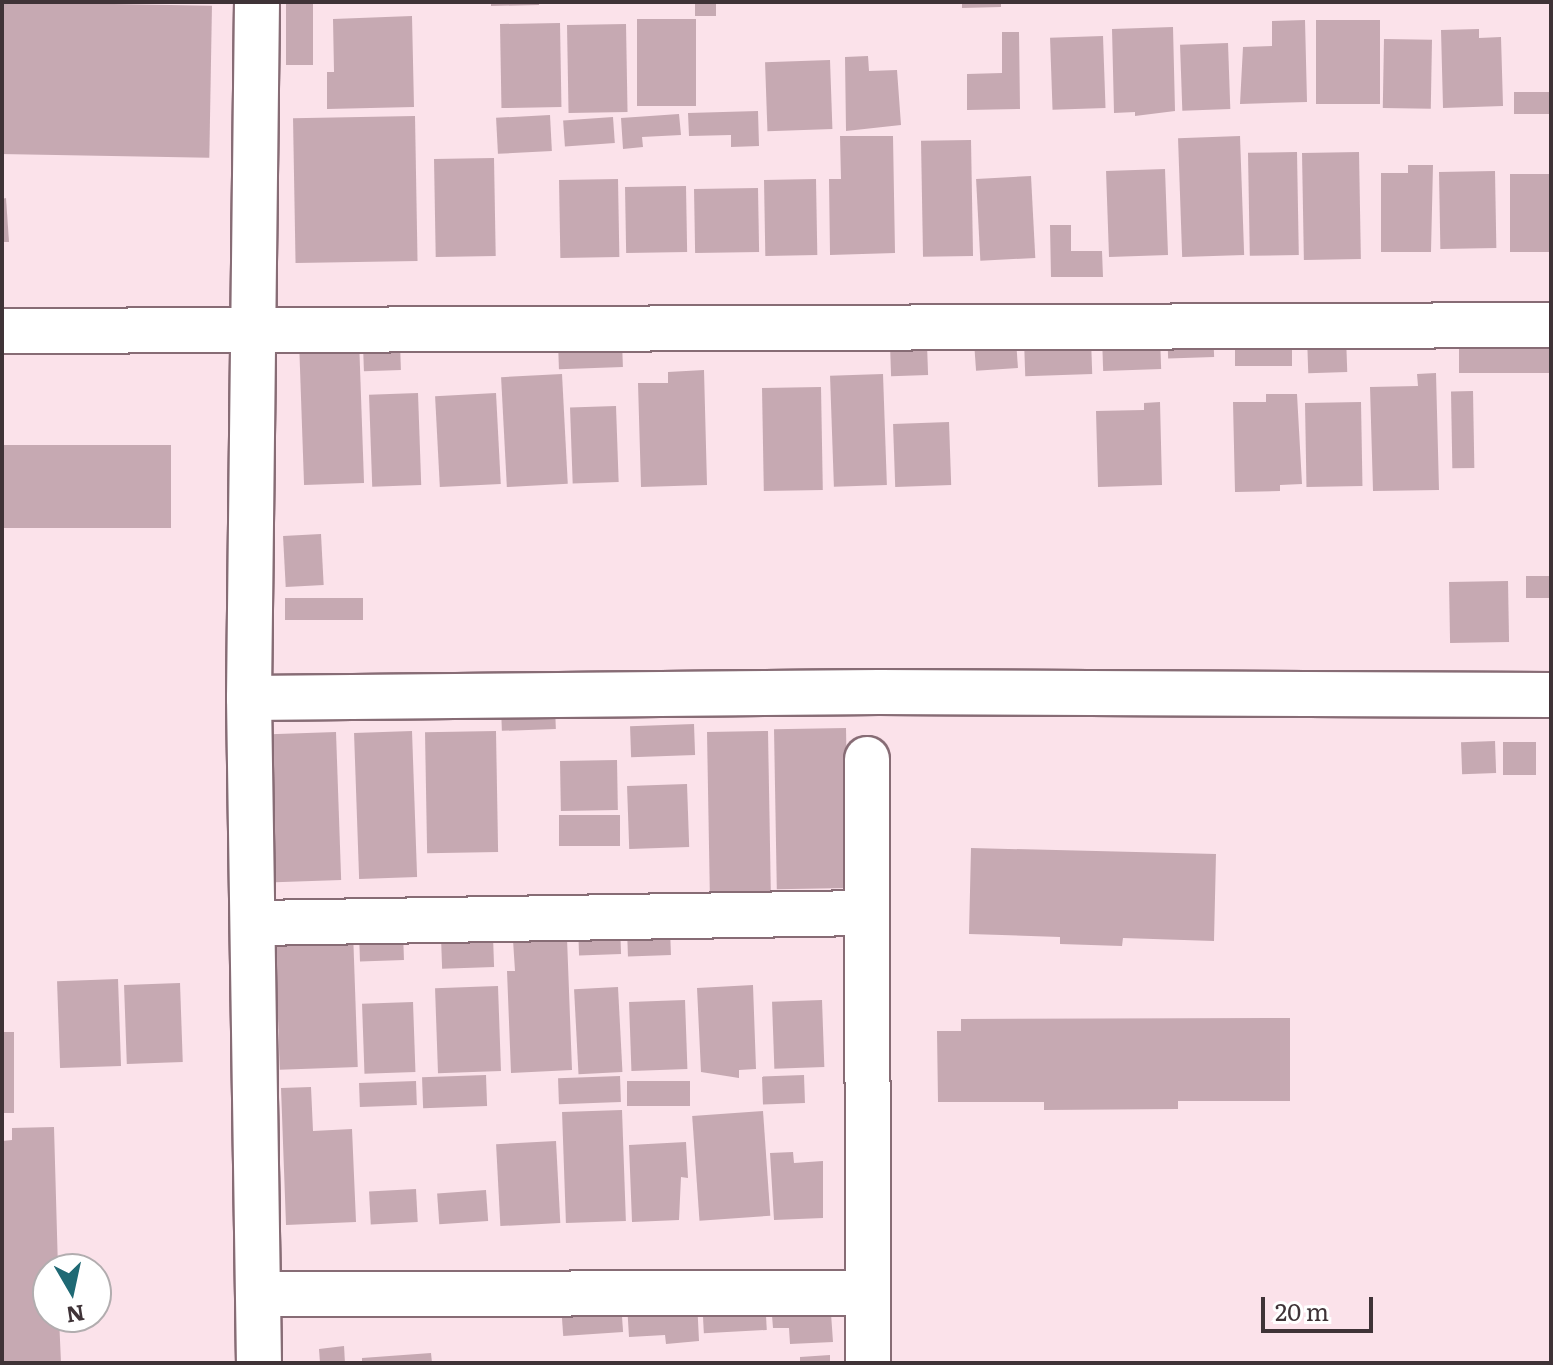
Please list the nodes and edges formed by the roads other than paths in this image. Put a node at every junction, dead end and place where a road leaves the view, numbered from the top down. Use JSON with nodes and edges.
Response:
{"nodes":[{"id":1,"x":257,"y":2,"type":"edge"},
{"id":2,"x":1551,"y":325,"type":"edge"},
{"id":3,"x":253,"y":328,"type":"junction"},
{"id":4,"x":2,"y":331,"type":"edge"},
{"id":5,"x":1551,"y":695,"type":"edge"},
{"id":6,"x":249,"y":698,"type":"junction"},
{"id":7,"x":867,"y":759,"type":"dead end"},
{"id":8,"x":867,"y":913,"type":"junction"},
{"id":9,"x":255,"y":923,"type":"junction"},
{"id":10,"x":868,"y":1293,"type":"junction"},
{"id":11,"x":259,"y":1294,"type":"junction"},
{"id":12,"x":259,"y":1363,"type":"edge"},
{"id":13,"x":868,"y":1363,"type":"edge"}],
"edges":[{"from":1,"to":3,"type":"street"},
{"from":2,"to":3,"type":"street"},
{"from":3,"to":4,"type":"street"},
{"from":3,"to":6,"type":"street"},
{"from":5,"to":6,"type":"street"},
{"from":6,"to":9,"type":"street"},
{"from":7,"to":8,"type":"street"},
{"from":8,"to":9,"type":"street"},
{"from":8,"to":10,"type":"street"},
{"from":9,"to":11,"type":"street"},
{"from":10,"to":11,"type":"street"},
{"from":10,"to":13,"type":"street"},
{"from":11,"to":12,"type":"street"}]}
